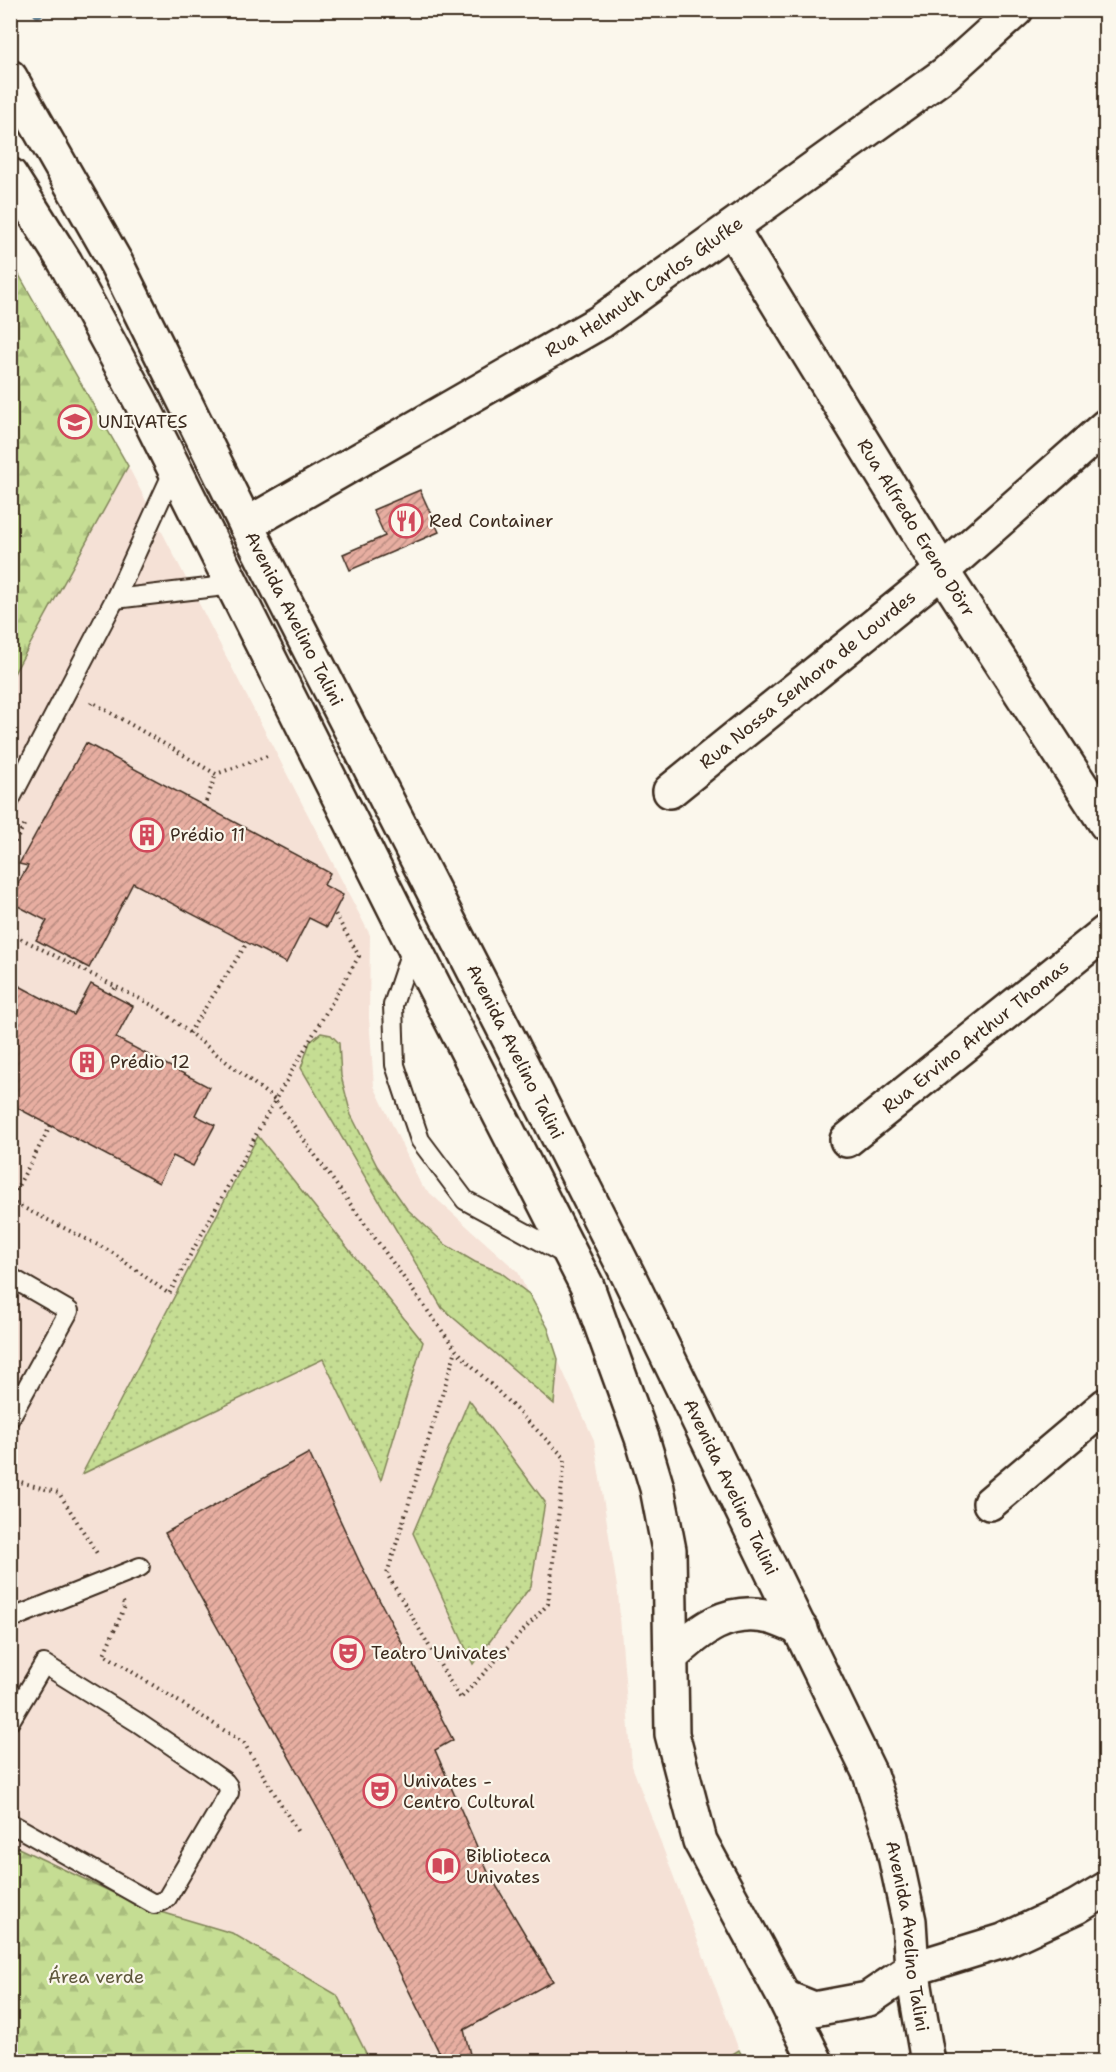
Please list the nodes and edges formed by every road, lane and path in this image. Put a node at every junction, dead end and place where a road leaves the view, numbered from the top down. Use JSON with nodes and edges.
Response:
{"nodes":[{"id":1,"x":1016,"y":10,"type":"edge"},
{"id":2,"x":10,"y":77,"type":"edge"},
{"id":3,"x":10,"y":175,"type":"edge"},
{"id":4,"x":732,"y":229,"type":"junction"},
{"id":5,"x":1106,"y":426,"type":"edge"},
{"id":6,"x":174,"y":470,"type":"junction"},
{"id":7,"x":246,"y":525,"type":"junction"},
{"id":8,"x":942,"y":571,"type":"junction"},
{"id":9,"x":233,"y":585,"type":"junction"},
{"id":10,"x":115,"y":599,"type":"junction"},
{"id":11,"x":87,"y":712,"type":"dead end"},
{"id":12,"x":270,"y":755,"type":"dead end"},
{"id":13,"x":216,"y":774,"type":"junction"},
{"id":14,"x":670,"y":791,"type":"dead end"},
{"id":15,"x":10,"y":800,"type":"edge"},
{"id":16,"x":204,"y":807,"type":"dead end"},
{"id":17,"x":30,"y":815,"type":"dead end"},
{"id":18,"x":1106,"y":824,"type":"edge"},
{"id":19,"x":10,"y":853,"type":"edge"},
{"id":20,"x":334,"y":912,"type":"dead end"},
{"id":21,"x":1106,"y":932,"type":"edge"},
{"id":22,"x":10,"y":933,"type":"edge"},
{"id":23,"x":247,"y":943,"type":"dead end"},
{"id":24,"x":413,"y":945,"type":"junction"},
{"id":25,"x":117,"y":986,"type":"junction"},
{"id":26,"x":110,"y":994,"type":"dead end"},
{"id":27,"x":189,"y":1034,"type":"junction"},
{"id":28,"x":275,"y":1100,"type":"junction"},
{"id":29,"x":51,"y":1125,"type":"dead end"},
{"id":30,"x":847,"y":1140,"type":"dead end"},
{"id":31,"x":10,"y":1201,"type":"edge"},
{"id":32,"x":573,"y":1259,"type":"junction"},
{"id":33,"x":10,"y":1277,"type":"edge"},
{"id":34,"x":456,"y":1350,"type":"junction"},
{"id":35,"x":1106,"y":1405,"type":"edge"},
{"id":36,"x":10,"y":1418,"type":"edge"},
{"id":37,"x":10,"y":1479,"type":"edge"},
{"id":38,"x":990,"y":1503,"type":"dead end"},
{"id":39,"x":140,"y":1566,"type":"dead end"},
{"id":40,"x":112,"y":1579,"type":"junction"},
{"id":41,"x":10,"y":1619,"type":"edge"},
{"id":42,"x":801,"y":1629,"type":"junction"},
{"id":43,"x":671,"y":1657,"type":"junction"},
{"id":44,"x":10,"y":1721,"type":"edge"},
{"id":45,"x":10,"y":1823,"type":"edge"},
{"id":46,"x":299,"y":1834,"type":"dead end"},
{"id":47,"x":1106,"y":1889,"type":"edge"},
{"id":48,"x":912,"y":1969,"type":"junction"},
{"id":49,"x":784,"y":1997,"type":"junction"},
{"id":50,"x":816,"y":2061,"type":"edge"},
{"id":51,"x":928,"y":2061,"type":"edge"}],
"edges":[{"from":1,"to":4,"type":"main road","name":"Rua Helmuth Carlos Glufke"},
{"from":2,"to":7,"type":"main road","name":"Avenida Avelino Talini"},
{"from":3,"to":6,"type":"main road"},
{"from":4,"to":7,"type":"main road","name":"Rua Helmuth Carlos Glufke"},
{"from":4,"to":8,"type":"main road","name":"Rua Alfredo Ereno Dörr"},
{"from":5,"to":8,"type":"main road","name":"Rua Nossa Senhora de Lourdes"},
{"from":6,"to":9,"type":"main road"},
{"from":6,"to":10,"type":"lane"},
{"from":7,"to":42,"type":"main road","name":"Avenida Avelino Talini"},
{"from":8,"to":14,"type":"main road","name":"Rua Nossa Senhora de Lourdes"},
{"from":8,"to":18,"type":"main road","name":"Rua Alfredo Ereno Dörr"},
{"from":9,"to":10,"type":"lane"},
{"from":9,"to":24,"type":"main road"},
{"from":10,"to":15,"type":"lane"},
{"from":11,"to":13,"type":"path"},
{"from":12,"to":13,"type":"path"},
{"from":13,"to":16,"type":"path"},
{"from":17,"to":19,"type":"path"},
{"from":20,"to":28,"type":"path"},
{"from":21,"to":30,"type":"main road","name":"Rua Ervino Arthur Thomas"},
{"from":22,"to":25,"type":"path"},
{"from":23,"to":27,"type":"path"},
{"from":24,"to":32,"type":"main road"},
{"from":24,"to":32,"type":"lane"},
{"from":25,"to":26,"type":"path"},
{"from":25,"to":27,"type":"path"},
{"from":27,"to":28,"type":"path"},
{"from":28,"to":31,"type":"path"},
{"from":28,"to":34,"type":"path"},
{"from":29,"to":31,"type":"path"},
{"from":32,"to":43,"type":"main road"},
{"from":33,"to":36,"type":"lane"},
{"from":34,"to":34,"type":"path"},
{"from":35,"to":38,"type":"main road"},
{"from":37,"to":40,"type":"path"},
{"from":39,"to":40,"type":"lane"},
{"from":40,"to":41,"type":"lane"},
{"from":40,"to":46,"type":"path"},
{"from":42,"to":43,"type":"main road"},
{"from":42,"to":48,"type":"main road","name":"Avenida Avelino Talini"},
{"from":43,"to":49,"type":"main road"},
{"from":44,"to":45,"type":"lane"},
{"from":47,"to":48,"type":"main road"},
{"from":48,"to":49,"type":"main road"},
{"from":48,"to":51,"type":"main road","name":"Avenida Avelino Talini"},
{"from":49,"to":50,"type":"main road"}]}
